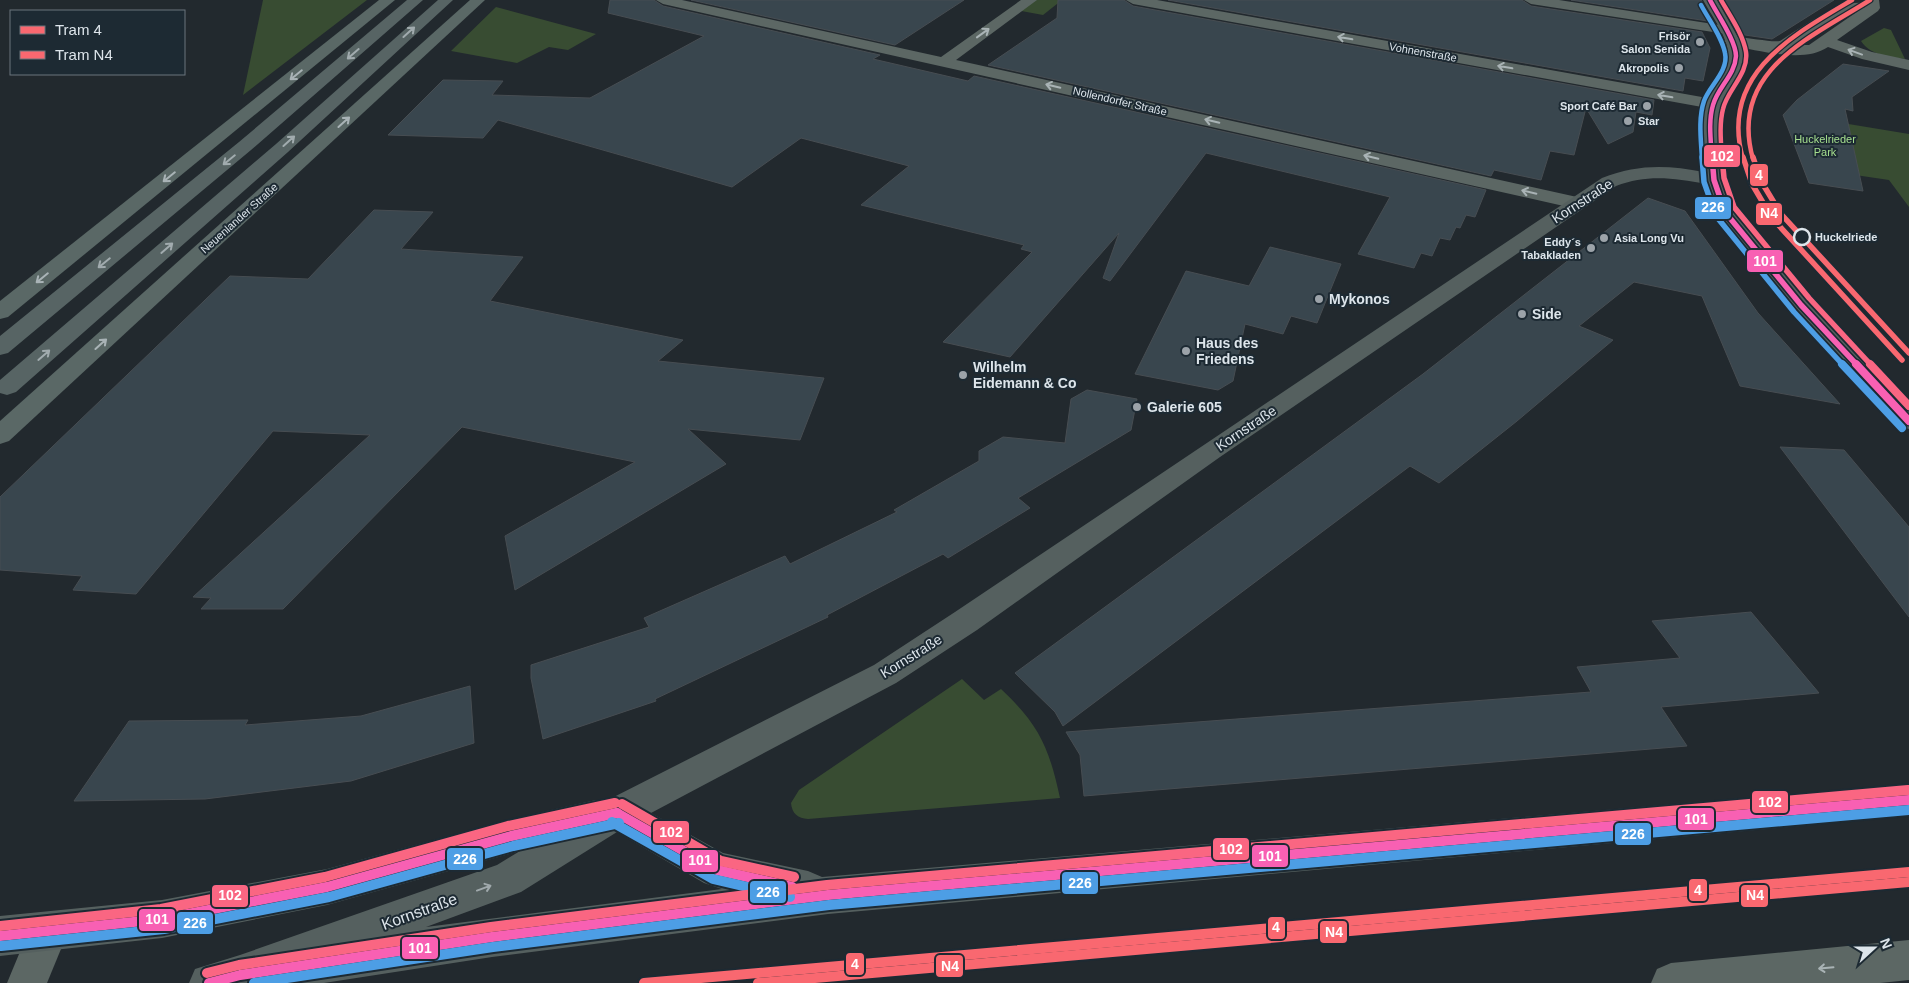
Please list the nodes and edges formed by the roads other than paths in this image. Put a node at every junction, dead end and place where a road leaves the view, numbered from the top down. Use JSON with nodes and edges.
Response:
{"nodes":[{"id":1,"x":388,"y":0,"type":"edge"},
{"id":2,"x":416,"y":0,"type":"edge"},
{"id":3,"x":446,"y":0,"type":"edge"},
{"id":4,"x":478,"y":0,"type":"edge"},
{"id":5,"x":663,"y":0,"type":"edge"},
{"id":6,"x":1030,"y":0,"type":"edge"},
{"id":7,"x":1133,"y":0,"type":"edge"},
{"id":8,"x":1531,"y":0,"type":"edge"},
{"id":9,"x":1710,"y":0,"type":"edge"},
{"id":10,"x":1875,"y":1,"type":"edge"},
{"id":11,"x":1729,"y":35,"type":"junction"},
{"id":12,"x":1826,"y":40,"type":"junction"},
{"id":13,"x":1773,"y":47,"type":"junction"},
{"id":14,"x":944,"y":62,"type":"junction"},
{"id":15,"x":1909,"y":65,"type":"edge"},
{"id":16,"x":1713,"y":104,"type":"junction"},
{"id":17,"x":1714,"y":180,"type":"junction"},
{"id":18,"x":1577,"y":203,"type":"junction"},
{"id":19,"x":0,"y":312,"type":"edge"},
{"id":20,"x":0,"y":348,"type":"edge"},
{"id":21,"x":7,"y":387,"type":"dead end"},
{"id":22,"x":1909,"y":420,"type":"edge"},
{"id":23,"x":0,"y":435,"type":"edge"},
{"id":24,"x":1909,"y":800,"type":"edge"},
{"id":25,"x":617,"y":812,"type":"junction"},
{"id":26,"x":828,"y":895,"type":"junction"},
{"id":27,"x":48,"y":932,"type":"junction"},
{"id":28,"x":0,"y":936,"type":"edge"},
{"id":29,"x":1909,"y":960,"type":"edge"},
{"id":30,"x":225,"y":979,"type":"edge"},
{"id":31,"x":27,"y":983,"type":"edge"},
{"id":32,"x":1671,"y":983,"type":"edge"}],
"edges":[{"from":1,"to":19,"type":"main road","one_way":true},
{"from":2,"to":20,"type":"highway","one_way":true},
{"from":21,"to":3,"type":"highway","name":"Neuenlander Straße","one_way":true},
{"from":23,"to":4,"type":"main road","name":"Neuenlander Straße","one_way":true},
{"from":5,"to":14,"type":"street","name":"Nollendorfer Straße"},
{"from":14,"to":6,"type":"street","one_way":true},
{"from":16,"to":7,"type":"street","name":"Vohnenstraße","one_way":true},
{"from":8,"to":11,"type":"street"},
{"from":9,"to":11,"type":"street"},
{"from":10,"to":12,"type":"street"},
{"from":10,"to":13,"type":"street"},
{"from":11,"to":13,"type":"street"},
{"from":11,"to":16,"type":"street"},
{"from":12,"to":13,"type":"street"},
{"from":15,"to":12,"type":"street","one_way":true},
{"from":18,"to":14,"type":"street","name":"Nollendorfer Straße","one_way":true},
{"from":16,"to":17,"type":"street"},
{"from":17,"to":18,"type":"street","name":"Kornstraße"},
{"from":17,"to":22,"type":"street"},
{"from":18,"to":25,"type":"street","name":"Kornstraße"},
{"from":24,"to":26,"type":"street"},
{"from":25,"to":26,"type":"street"},
{"from":25,"to":27,"type":"street","name":"Kornstraße"},
{"from":30,"to":25,"type":"street","name":"Kornstraße","one_way":true},
{"from":26,"to":30,"type":"street"},
{"from":27,"to":28,"type":"street","name":"Kornstraße"},
{"from":27,"to":31,"type":"street"},
{"from":29,"to":32,"type":"street","one_way":true}]}
